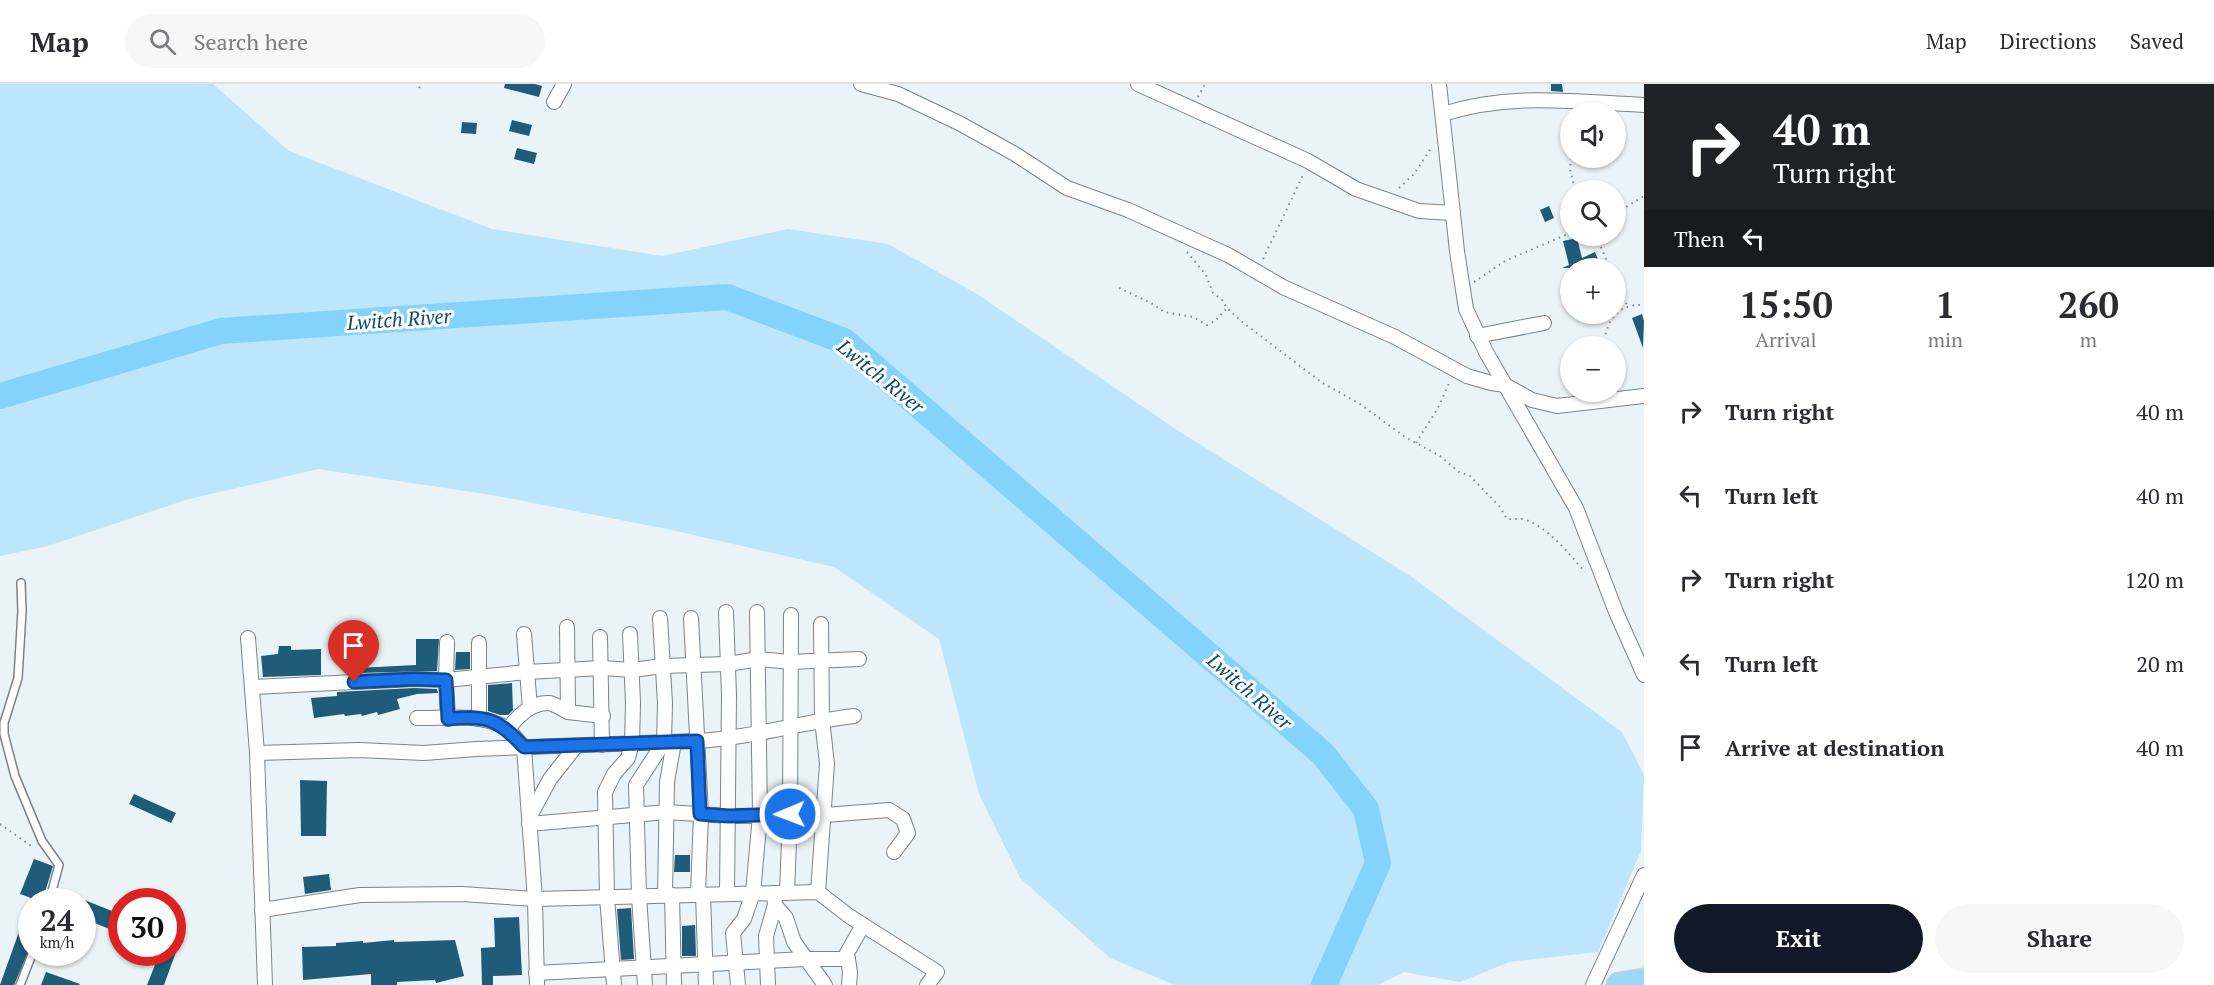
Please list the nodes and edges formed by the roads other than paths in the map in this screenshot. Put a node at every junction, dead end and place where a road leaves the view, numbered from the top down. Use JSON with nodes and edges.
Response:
{"nodes":[{"id":1,"x":564,"y":84,"type":"edge"},
{"id":2,"x":861,"y":84,"type":"edge"},
{"id":3,"x":1138,"y":84,"type":"edge"},
{"id":4,"x":1439,"y":84,"type":"edge"},
{"id":5,"x":900,"y":89,"type":"edge"},
{"id":6,"x":554,"y":102,"type":"dead end"},
{"id":7,"x":1644,"y":105,"type":"edge"},
{"id":8,"x":1443,"y":114,"type":"junction"},
{"id":9,"x":1453,"y":213,"type":"junction"},
{"id":10,"x":1544,"y":323,"type":"dead end"},
{"id":11,"x":1477,"y":336,"type":"junction"},
{"id":12,"x":1505,"y":385,"type":"junction"},
{"id":13,"x":1644,"y":396,"type":"edge"},
{"id":14,"x":21,"y":583,"type":"dead end"},
{"id":15,"x":726,"y":612,"type":"dead end"},
{"id":16,"x":757,"y":612,"type":"dead end"},
{"id":17,"x":791,"y":615,"type":"dead end"},
{"id":18,"x":660,"y":618,"type":"dead end"},
{"id":19,"x":691,"y":618,"type":"dead end"},
{"id":20,"x":821,"y":624,"type":"dead end"},
{"id":21,"x":567,"y":627,"type":"dead end"},
{"id":22,"x":525,"y":634,"type":"dead end"},
{"id":23,"x":630,"y":634,"type":"dead end"},
{"id":24,"x":600,"y":637,"type":"dead end"},
{"id":25,"x":248,"y":638,"type":"dead end"},
{"id":26,"x":447,"y":642,"type":"dead end"},
{"id":27,"x":479,"y":643,"type":"dead end"},
{"id":28,"x":821,"y":659,"type":"junction"},
{"id":29,"x":859,"y":659,"type":"dead end"},
{"id":30,"x":759,"y":660,"type":"junction"},
{"id":31,"x":790,"y":662,"type":"junction"},
{"id":32,"x":728,"y":664,"type":"junction"},
{"id":33,"x":693,"y":665,"type":"junction"},
{"id":34,"x":662,"y":666,"type":"junction"},
{"id":35,"x":602,"y":668,"type":"junction"},
{"id":36,"x":569,"y":670,"type":"junction"},
{"id":37,"x":633,"y":670,"type":"junction"},
{"id":38,"x":527,"y":672,"type":"junction"},
{"id":39,"x":1644,"y":675,"type":"edge"},
{"id":40,"x":480,"y":678,"type":"junction"},
{"id":41,"x":446,"y":680,"type":"junction"},
{"id":42,"x":252,"y":687,"type":"junction"},
{"id":43,"x":530,"y":708,"type":"junction"},
{"id":44,"x":568,"y":712,"type":"junction"},
{"id":45,"x":603,"y":716,"type":"junction"},
{"id":46,"x":854,"y":716,"type":"dead end"},
{"id":47,"x":417,"y":718,"type":"dead end"},
{"id":48,"x":448,"y":719,"type":"junction"},
{"id":49,"x":479,"y":719,"type":"junction"},
{"id":50,"x":822,"y":719,"type":"junction"},
{"id":51,"x":2,"y":722,"type":"edge"},
{"id":52,"x":790,"y":726,"type":"junction"},
{"id":53,"x":508,"y":729,"type":"junction"},
{"id":54,"x":760,"y":734,"type":"junction"},
{"id":55,"x":729,"y":739,"type":"junction"},
{"id":56,"x":697,"y":741,"type":"junction"},
{"id":57,"x":669,"y":742,"type":"junction"},
{"id":58,"x":632,"y":743,"type":"junction"},
{"id":59,"x":602,"y":745,"type":"junction"},
{"id":60,"x":576,"y":746,"type":"junction"},
{"id":61,"x":524,"y":747,"type":"junction"},
{"id":62,"x":257,"y":753,"type":"junction"},
{"id":63,"x":667,"y":812,"type":"junction"},
{"id":64,"x":700,"y":814,"type":"junction"},
{"id":65,"x":790,"y":814,"type":"junction"},
{"id":66,"x":637,"y":815,"type":"junction"},
{"id":67,"x":759,"y":815,"type":"junction"},
{"id":68,"x":825,"y":815,"type":"junction"},
{"id":69,"x":729,"y":816,"type":"junction"},
{"id":70,"x":606,"y":819,"type":"junction"},
{"id":71,"x":529,"y":822,"type":"junction"},
{"id":72,"x":894,"y":852,"type":"dead end"},
{"id":73,"x":1644,"y":875,"type":"edge"},
{"id":74,"x":53,"y":888,"type":"edge"},
{"id":75,"x":818,"y":892,"type":"junction"},
{"id":76,"x":753,"y":893,"type":"junction"},
{"id":77,"x":700,"y":894,"type":"junction"},
{"id":78,"x":727,"y":894,"type":"junction"},
{"id":79,"x":668,"y":895,"type":"junction"},
{"id":80,"x":639,"y":896,"type":"junction"},
{"id":81,"x":607,"y":897,"type":"junction"},
{"id":82,"x":778,"y":897,"type":"junction"},
{"id":83,"x":535,"y":899,"type":"junction"},
{"id":84,"x":262,"y":910,"type":"junction"},
{"id":85,"x":863,"y":925,"type":"junction"},
{"id":86,"x":805,"y":959,"type":"junction"},
{"id":87,"x":848,"y":959,"type":"junction"},
{"id":88,"x":766,"y":961,"type":"junction"},
{"id":89,"x":735,"y":963,"type":"junction"},
{"id":90,"x":672,"y":965,"type":"junction"},
{"id":91,"x":706,"y":965,"type":"junction"},
{"id":92,"x":27,"y":966,"type":"edge"},
{"id":93,"x":645,"y":967,"type":"junction"},
{"id":94,"x":614,"y":969,"type":"junction"},
{"id":95,"x":584,"y":970,"type":"junction"},
{"id":96,"x":536,"y":979,"type":"edge"},
{"id":97,"x":1644,"y":981,"type":"edge"},
{"id":98,"x":20,"y":985,"type":"edge"},
{"id":99,"x":265,"y":985,"type":"edge"},
{"id":100,"x":584,"y":985,"type":"edge"},
{"id":101,"x":614,"y":985,"type":"edge"},
{"id":102,"x":645,"y":985,"type":"edge"},
{"id":103,"x":674,"y":985,"type":"edge"},
{"id":104,"x":706,"y":985,"type":"edge"},
{"id":105,"x":738,"y":985,"type":"edge"},
{"id":106,"x":768,"y":985,"type":"edge"},
{"id":107,"x":825,"y":985,"type":"edge"},
{"id":108,"x":849,"y":985,"type":"edge"},
{"id":109,"x":927,"y":985,"type":"edge"},
{"id":110,"x":1593,"y":985,"type":"edge"},
{"id":111,"x":1619,"y":985,"type":"edge"}],
"edges":[{"from":1,"to":6,"type":"street"},
{"from":2,"to":5,"type":"street"},
{"from":3,"to":9,"type":"street"},
{"from":4,"to":8,"type":"street"},
{"from":5,"to":12,"type":"street"},
{"from":7,"to":8,"type":"street"},
{"from":8,"to":9,"type":"street"},
{"from":9,"to":11,"type":"street"},
{"from":10,"to":11,"type":"street"},
{"from":11,"to":12,"type":"street"},
{"from":12,"to":13,"type":"street"},
{"from":12,"to":39,"type":"street"},
{"from":14,"to":51,"type":"lane"},
{"from":15,"to":32,"type":"street"},
{"from":16,"to":30,"type":"street"},
{"from":17,"to":31,"type":"street"},
{"from":18,"to":34,"type":"street"},
{"from":19,"to":33,"type":"street"},
{"from":20,"to":28,"type":"street"},
{"from":21,"to":36,"type":"street"},
{"from":22,"to":38,"type":"street"},
{"from":23,"to":37,"type":"street"},
{"from":24,"to":35,"type":"street"},
{"from":25,"to":42,"type":"street"},
{"from":26,"to":41,"type":"street"},
{"from":27,"to":40,"type":"street"},
{"from":28,"to":29,"type":"street"},
{"from":28,"to":31,"type":"street"},
{"from":28,"to":50,"type":"street"},
{"from":30,"to":31,"type":"street"},
{"from":30,"to":32,"type":"street"},
{"from":30,"to":54,"type":"street"},
{"from":31,"to":52,"type":"street"},
{"from":32,"to":33,"type":"street"},
{"from":32,"to":55,"type":"street"},
{"from":33,"to":34,"type":"street"},
{"from":33,"to":56,"type":"street"},
{"from":34,"to":37,"type":"street"},
{"from":34,"to":57,"type":"street"},
{"from":35,"to":36,"type":"street"},
{"from":35,"to":37,"type":"street"},
{"from":35,"to":45,"type":"street"},
{"from":36,"to":38,"type":"street"},
{"from":36,"to":44,"type":"street"},
{"from":37,"to":58,"type":"street"},
{"from":38,"to":40,"type":"street"},
{"from":38,"to":43,"type":"street"},
{"from":40,"to":41,"type":"street"},
{"from":40,"to":49,"type":"street"},
{"from":41,"to":42,"type":"street"},
{"from":41,"to":48,"type":"street"},
{"from":42,"to":62,"type":"street"},
{"from":43,"to":44,"type":"street"},
{"from":43,"to":53,"type":"street"},
{"from":44,"to":45,"type":"street"},
{"from":45,"to":59,"type":"street"},
{"from":46,"to":50,"type":"street"},
{"from":47,"to":48,"type":"street"},
{"from":48,"to":49,"type":"street"},
{"from":49,"to":53,"type":"street"},
{"from":50,"to":52,"type":"street"},
{"from":50,"to":68,"type":"street"},
{"from":51,"to":74,"type":"lane"},
{"from":52,"to":54,"type":"street"},
{"from":52,"to":65,"type":"street"},
{"from":53,"to":61,"type":"street"},
{"from":54,"to":55,"type":"street"},
{"from":54,"to":67,"type":"street"},
{"from":55,"to":56,"type":"street"},
{"from":55,"to":69,"type":"street"},
{"from":56,"to":57,"type":"street"},
{"from":56,"to":64,"type":"street"},
{"from":57,"to":58,"type":"street"},
{"from":57,"to":63,"type":"street"},
{"from":57,"to":66,"type":"street"},
{"from":58,"to":59,"type":"street"},
{"from":58,"to":70,"type":"street"},
{"from":59,"to":60,"type":"street"},
{"from":60,"to":61,"type":"street"},
{"from":60,"to":71,"type":"street"},
{"from":61,"to":62,"type":"street"},
{"from":61,"to":71,"type":"street"},
{"from":62,"to":84,"type":"street"},
{"from":63,"to":64,"type":"street"},
{"from":63,"to":66,"type":"street"},
{"from":63,"to":79,"type":"street"},
{"from":64,"to":69,"type":"street"},
{"from":64,"to":77,"type":"street"},
{"from":65,"to":67,"type":"street"},
{"from":65,"to":68,"type":"street"},
{"from":65,"to":82,"type":"street"},
{"from":66,"to":70,"type":"street"},
{"from":66,"to":80,"type":"street"},
{"from":67,"to":69,"type":"street"},
{"from":67,"to":76,"type":"street"},
{"from":68,"to":72,"type":"street"},
{"from":68,"to":75,"type":"street"},
{"from":69,"to":78,"type":"street"},
{"from":70,"to":71,"type":"street"},
{"from":70,"to":81,"type":"street"},
{"from":71,"to":83,"type":"street"},
{"from":73,"to":110,"type":"street"},
{"from":75,"to":82,"type":"street"},
{"from":75,"to":85,"type":"street"},
{"from":76,"to":78,"type":"street"},
{"from":76,"to":82,"type":"street"},
{"from":76,"to":89,"type":"street"},
{"from":77,"to":78,"type":"street"},
{"from":77,"to":79,"type":"street"},
{"from":77,"to":91,"type":"street"},
{"from":79,"to":80,"type":"street"},
{"from":79,"to":90,"type":"street"},
{"from":80,"to":81,"type":"street"},
{"from":80,"to":93,"type":"street"},
{"from":81,"to":83,"type":"street"},
{"from":81,"to":94,"type":"street"},
{"from":82,"to":86,"type":"street"},
{"from":82,"to":88,"type":"street"},
{"from":83,"to":84,"type":"street"},
{"from":83,"to":96,"type":"street"},
{"from":84,"to":99,"type":"street"},
{"from":85,"to":87,"type":"street"},
{"from":85,"to":109,"type":"street"},
{"from":86,"to":87,"type":"street"},
{"from":86,"to":88,"type":"street"},
{"from":86,"to":107,"type":"street"},
{"from":87,"to":108,"type":"street"},
{"from":88,"to":89,"type":"street"},
{"from":88,"to":106,"type":"street"},
{"from":89,"to":91,"type":"street"},
{"from":89,"to":105,"type":"street"},
{"from":90,"to":91,"type":"street"},
{"from":90,"to":93,"type":"street"},
{"from":90,"to":103,"type":"street"},
{"from":91,"to":104,"type":"street"},
{"from":92,"to":98,"type":"lane"},
{"from":93,"to":94,"type":"street"},
{"from":93,"to":102,"type":"street"},
{"from":94,"to":95,"type":"street"},
{"from":94,"to":101,"type":"street"},
{"from":95,"to":96,"type":"street"},
{"from":95,"to":100,"type":"street"},
{"from":97,"to":111,"type":"highway"}]}
